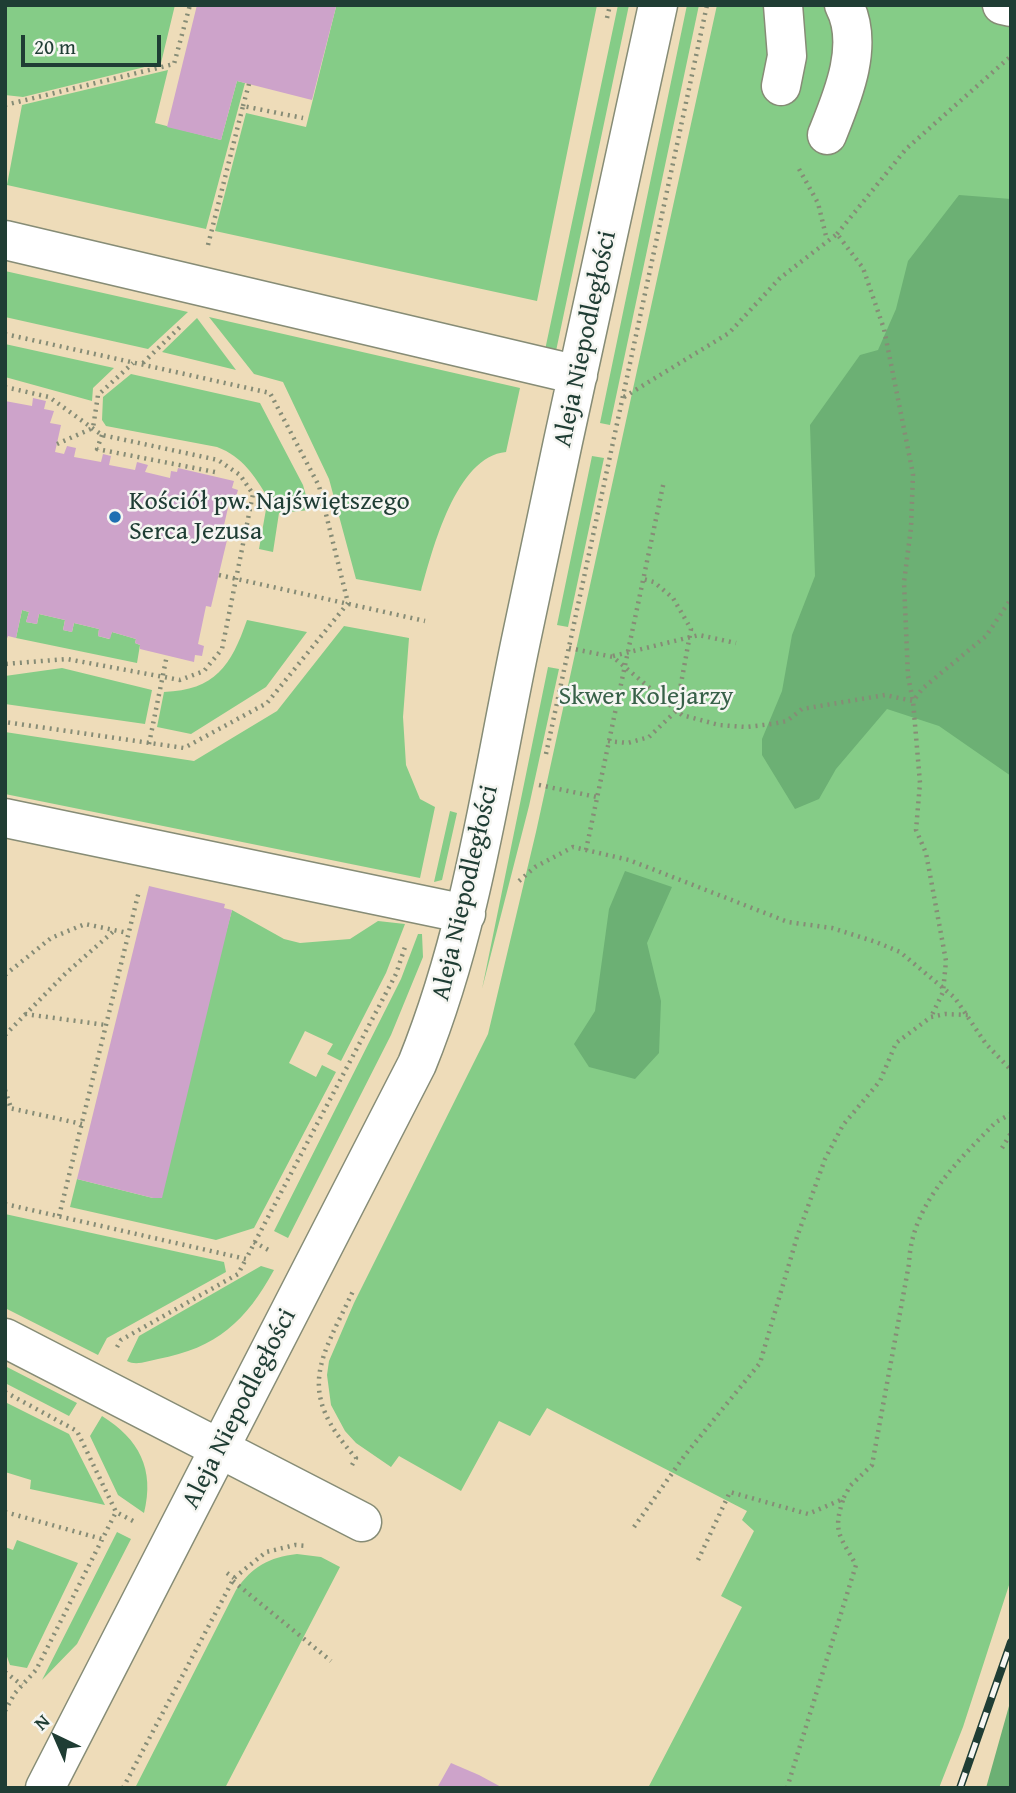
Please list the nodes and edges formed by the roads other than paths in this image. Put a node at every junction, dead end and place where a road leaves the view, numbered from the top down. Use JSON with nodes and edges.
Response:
{"nodes":[{"id":1,"x":658,"y":5,"type":"edge"},
{"id":2,"x":783,"y":5,"type":"edge"},
{"id":3,"x":844,"y":5,"type":"edge"},
{"id":4,"x":1002,"y":5,"type":"edge"},
{"id":5,"x":1011,"y":7,"type":"edge"},
{"id":6,"x":781,"y":86,"type":"dead end"},
{"id":7,"x":827,"y":135,"type":"dead end"},
{"id":8,"x":5,"y":240,"type":"edge"},
{"id":9,"x":578,"y":375,"type":"junction"},
{"id":10,"x":5,"y":817,"type":"edge"},
{"id":11,"x":466,"y":914,"type":"junction"},
{"id":12,"x":5,"y":1338,"type":"edge"},
{"id":13,"x":220,"y":1448,"type":"junction"},
{"id":14,"x":362,"y":1522,"type":"dead end"},
{"id":15,"x":45,"y":1788,"type":"edge"}],
"edges":[{"from":1,"to":9,"type":"street","name":"Aleja Niepodległości"},
{"from":2,"to":6,"type":"street"},
{"from":3,"to":7,"type":"street"},
{"from":4,"to":5,"type":"street"},
{"from":8,"to":9,"type":"street"},
{"from":9,"to":11,"type":"street","name":"Aleja Niepodległości"},
{"from":10,"to":11,"type":"street"},
{"from":11,"to":13,"type":"street","name":"Aleja Niepodległości"},
{"from":12,"to":13,"type":"street"},
{"from":13,"to":14,"type":"street"},
{"from":13,"to":15,"type":"street","name":"Aleja Niepodległości"}]}
